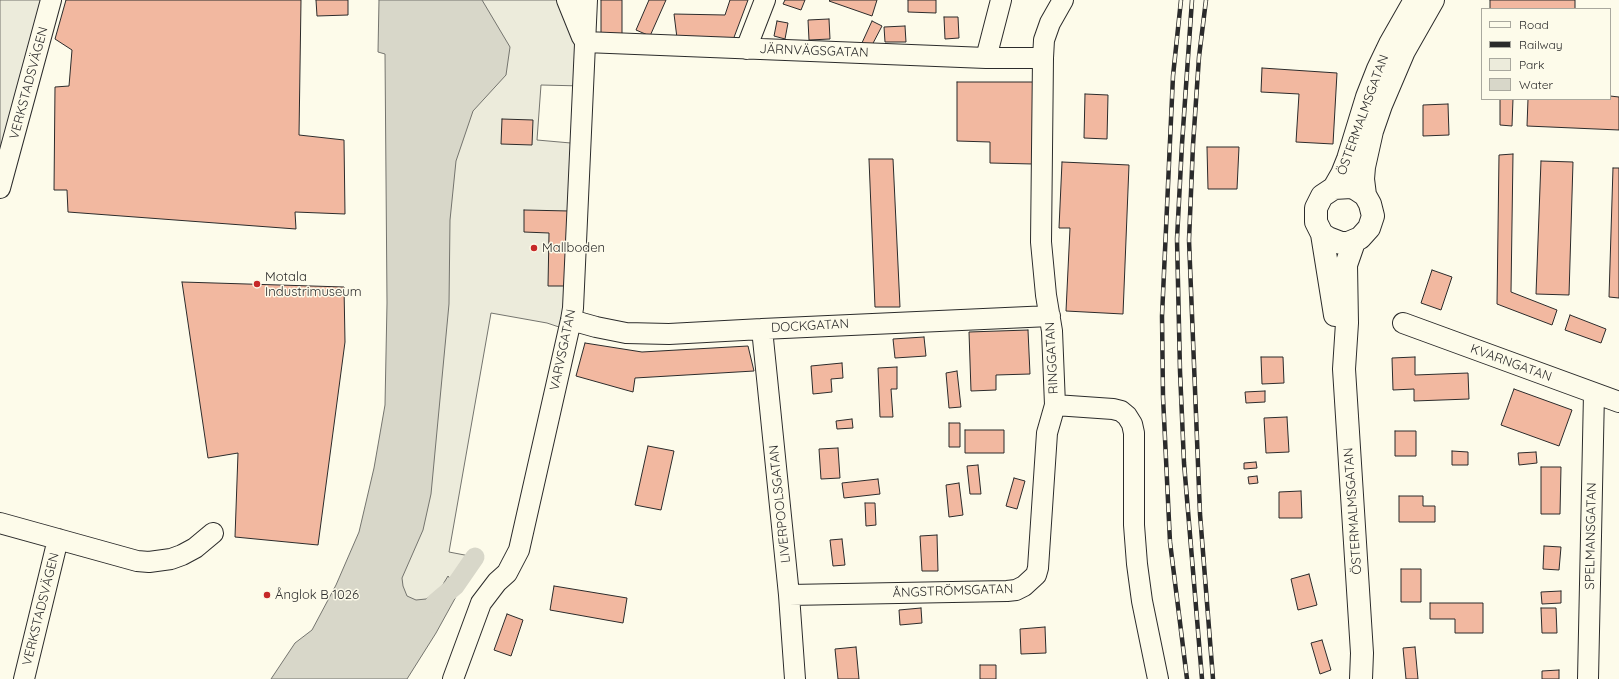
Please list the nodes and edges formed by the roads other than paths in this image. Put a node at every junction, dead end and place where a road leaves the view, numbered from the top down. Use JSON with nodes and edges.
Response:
{"nodes":[{"id":1,"x":51,"y":0,"type":"edge"},
{"id":2,"x":567,"y":0,"type":"edge"},
{"id":3,"x":587,"y":0,"type":"edge"},
{"id":4,"x":765,"y":0,"type":"edge"},
{"id":5,"x":1002,"y":0,"type":"edge"},
{"id":6,"x":1063,"y":0,"type":"edge"},
{"id":7,"x":1415,"y":0,"type":"edge"},
{"id":8,"x":1433,"y":0,"type":"edge"},
{"id":9,"x":585,"y":42,"type":"junction"},
{"id":10,"x":746,"y":49,"type":"junction"},
{"id":11,"x":986,"y":58,"type":"junction"},
{"id":12,"x":1043,"y":58,"type":"junction"},
{"id":13,"x":0,"y":188,"type":"edge"},
{"id":14,"x":1334,"y":188,"type":"junction"},
{"id":15,"x":1365,"y":195,"type":"junction"},
{"id":16,"x":1322,"y":234,"type":"junction"},
{"id":17,"x":1354,"y":242,"type":"junction"},
{"id":18,"x":1050,"y":316,"type":"junction"},
{"id":19,"x":571,"y":320,"type":"junction"},
{"id":20,"x":1403,"y":323,"type":"dead end"},
{"id":21,"x":762,"y":328,"type":"junction"},
{"id":22,"x":1344,"y":369,"type":"junction"},
{"id":23,"x":1594,"y":393,"type":"junction"},
{"id":24,"x":1619,"y":402,"type":"edge"},
{"id":25,"x":1055,"y":405,"type":"junction"},
{"id":26,"x":0,"y":523,"type":"edge"},
{"id":27,"x":213,"y":533,"type":"dead end"},
{"id":28,"x":58,"y":539,"type":"junction"},
{"id":29,"x":789,"y":595,"type":"junction"},
{"id":30,"x":1362,"y":653,"type":"junction"},
{"id":31,"x":24,"y":679,"type":"edge"},
{"id":32,"x":453,"y":679,"type":"edge"},
{"id":33,"x":795,"y":679,"type":"edge"},
{"id":34,"x":1158,"y":679,"type":"edge"},
{"id":35,"x":1361,"y":679,"type":"edge"},
{"id":36,"x":1365,"y":679,"type":"edge"},
{"id":37,"x":1588,"y":679,"type":"edge"}],
"edges":[{"from":1,"to":13,"type":"street","name":"VERKSTADSVÄGEN"},
{"from":2,"to":9,"type":"street"},
{"from":3,"to":9,"type":"street","name":"VARVSGATAN"},
{"from":4,"to":10,"type":"street"},
{"from":5,"to":11,"type":"street"},
{"from":6,"to":12,"type":"street","name":"RINGGATAN"},
{"from":7,"to":14,"type":"main road","name":"ÖSTERMALMSGATAN"},
{"from":8,"to":15,"type":"main road","name":"ÖSTERMALMSGATAN"},
{"from":9,"to":10,"type":"street","name":"JÄRNVÄGSGATAN"},
{"from":9,"to":19,"type":"street","name":"VARVSGATAN"},
{"from":10,"to":11,"type":"street","name":"JÄRNVÄGSGATAN"},
{"from":11,"to":12,"type":"street","name":"JÄRNVÄGSGATAN"},
{"from":12,"to":18,"type":"street","name":"RINGGATAN"},
{"from":14,"to":15,"type":"main road","name":"ÖSTERMALMSGATAN"},
{"from":14,"to":16,"type":"main road","name":"ÖSTERMALMSGATAN"},
{"from":15,"to":17,"type":"main road","name":"ÖSTERMALMSGATAN"},
{"from":16,"to":17,"type":"main road"},
{"from":16,"to":22,"type":"main road","name":"ÖSTERMALMSGATAN"},
{"from":17,"to":22,"type":"main road","name":"ÖSTERMALMSGATAN"},
{"from":18,"to":21,"type":"street","name":"DOCKGATAN"},
{"from":18,"to":25,"type":"street","name":"RINGGATAN"},
{"from":19,"to":21,"type":"street","name":"DOCKGATAN"},
{"from":19,"to":32,"type":"street","name":"VARVSGATAN"},
{"from":20,"to":23,"type":"street","name":"KVARNGATAN"},
{"from":21,"to":29,"type":"street","name":"LIVERPOOLSGATAN"},
{"from":22,"to":30,"type":"main road","name":"ÖSTERMALMSGATAN"},
{"from":23,"to":24,"type":"street","name":"KVARNGATAN"},
{"from":23,"to":37,"type":"street","name":"SPELMANSGATAN"},
{"from":25,"to":29,"type":"street","name":"ÅNGSTRÖMSGATAN"},
{"from":25,"to":34,"type":"street","name":"RINGGATAN"},
{"from":26,"to":28,"type":"street","name":"VERKSTADSVÄGEN"},
{"from":27,"to":28,"type":"street","name":"VERKSTADSVÄGEN"},
{"from":28,"to":31,"type":"street","name":"VERKSTADSVÄGEN"},
{"from":29,"to":33,"type":"street","name":"LIVERPOOLSGATAN"},
{"from":30,"to":35,"type":"main road","name":"ÖSTERMALMSGATAN"},
{"from":30,"to":36,"type":"main road","name":"ÖSTERMALMSGATAN"}]}
